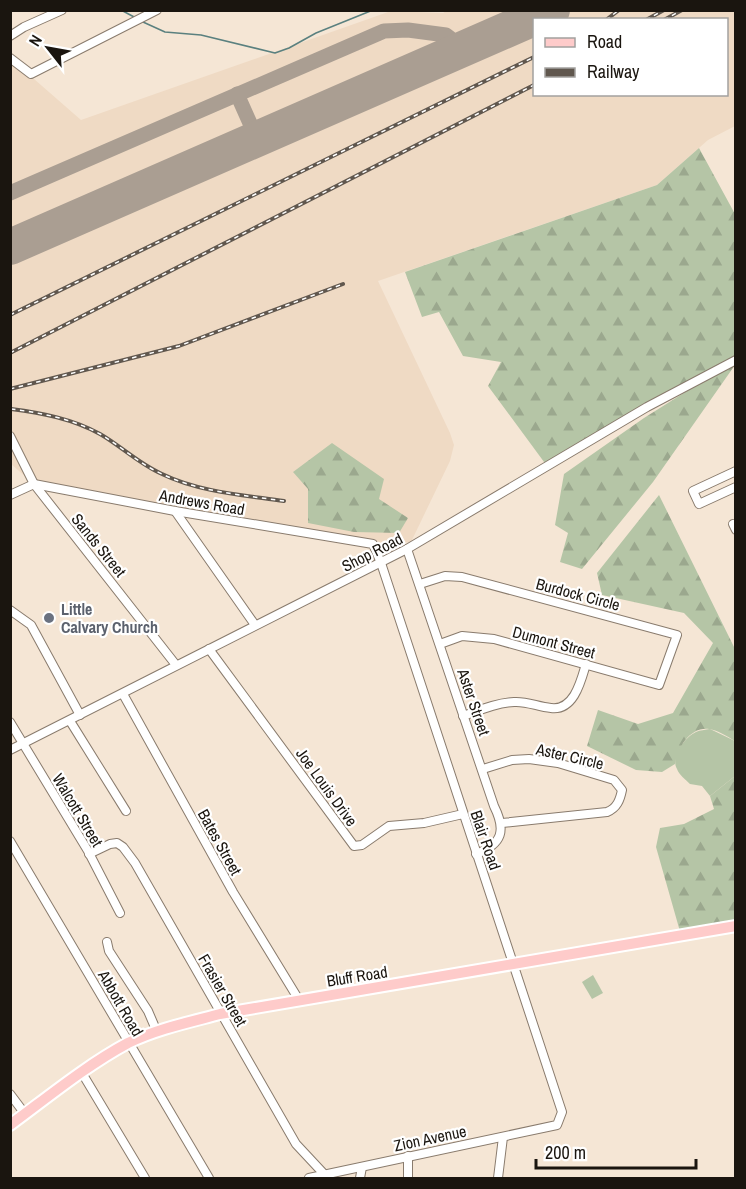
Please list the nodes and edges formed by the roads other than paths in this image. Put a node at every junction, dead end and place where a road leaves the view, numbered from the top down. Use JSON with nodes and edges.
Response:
{"nodes":[{"id":1,"x":62,"y":10,"type":"edge"},
{"id":2,"x":157,"y":10,"type":"edge"},
{"id":3,"x":10,"y":36,"type":"edge"},
{"id":4,"x":10,"y":58,"type":"edge"},
{"id":5,"x":735,"y":360,"type":"edge"},
{"id":6,"x":10,"y":436,"type":"edge"},
{"id":7,"x":735,"y":471,"type":"edge"},
{"id":8,"x":34,"y":484,"type":"junction"},
{"id":9,"x":735,"y":487,"type":"edge"},
{"id":10,"x":10,"y":495,"type":"edge"},
{"id":11,"x":175,"y":511,"type":"junction"},
{"id":12,"x":407,"y":549,"type":"junction"},
{"id":13,"x":381,"y":563,"type":"junction"},
{"id":14,"x":420,"y":584,"type":"junction"},
{"id":15,"x":10,"y":610,"type":"edge"},
{"id":16,"x":255,"y":625,"type":"junction"},
{"id":17,"x":441,"y":644,"type":"junction"},
{"id":18,"x":209,"y":649,"type":"junction"},
{"id":19,"x":586,"y":664,"type":"junction"},
{"id":20,"x":176,"y":665,"type":"junction"},
{"id":21,"x":659,"y":685,"type":"joint"},
{"id":22,"x":123,"y":694,"type":"junction"},
{"id":23,"x":80,"y":715,"type":"junction"},
{"id":24,"x":464,"y":716,"type":"junction"},
{"id":25,"x":70,"y":721,"type":"junction"},
{"id":26,"x":10,"y":722,"type":"edge"},
{"id":27,"x":23,"y":744,"type":"junction"},
{"id":28,"x":10,"y":750,"type":"edge"},
{"id":29,"x":483,"y":769,"type":"junction"},
{"id":30,"x":126,"y":811,"type":"dead end"},
{"id":31,"x":463,"y":814,"type":"junction"},
{"id":32,"x":502,"y":823,"type":"junction"},
{"id":33,"x":10,"y":841,"type":"edge"},
{"id":34,"x":89,"y":854,"type":"junction"},
{"id":35,"x":476,"y":854,"type":"junction"},
{"id":36,"x":120,"y":913,"type":"dead end"},
{"id":37,"x":735,"y":926,"type":"edge"},
{"id":38,"x":106,"y":942,"type":"dead end"},
{"id":39,"x":513,"y":965,"type":"junction"},
{"id":40,"x":299,"y":1000,"type":"junction"},
{"id":41,"x":220,"y":1014,"type":"junction"},
{"id":42,"x":157,"y":1032,"type":"junction"},
{"id":43,"x":129,"y":1043,"type":"junction"},
{"id":44,"x":82,"y":1073,"type":"junction"},
{"id":45,"x":10,"y":1094,"type":"edge"},
{"id":46,"x":25,"y":1114,"type":"junction"},
{"id":47,"x":10,"y":1125,"type":"edge"},
{"id":48,"x":557,"y":1125,"type":"joint"},
{"id":49,"x":503,"y":1137,"type":"junction"},
{"id":50,"x":408,"y":1156,"type":"junction"},
{"id":51,"x":362,"y":1167,"type":"junction"},
{"id":52,"x":324,"y":1174,"type":"junction"},
{"id":53,"x":145,"y":1179,"type":"edge"},
{"id":54,"x":210,"y":1179,"type":"edge"},
{"id":55,"x":309,"y":1179,"type":"edge"},
{"id":56,"x":360,"y":1179,"type":"edge"},
{"id":57,"x":408,"y":1179,"type":"edge"},
{"id":58,"x":498,"y":1179,"type":"edge"}],
"edges":[{"from":1,"to":3,"type":"street"},
{"from":2,"to":4,"type":"street"},
{"from":5,"to":12,"type":"street","name":"Shop Road"},
{"from":6,"to":8,"type":"street","name":"Sands Street"},
{"from":7,"to":9,"type":"street"},
{"from":8,"to":10,"type":"street"},
{"from":8,"to":11,"type":"street","name":"Andrews Road"},
{"from":8,"to":20,"type":"street","name":"Sands Street"},
{"from":11,"to":13,"type":"street","name":"Andrews Road"},
{"from":11,"to":16,"type":"street"},
{"from":12,"to":13,"type":"street","name":"Shop Road"},
{"from":12,"to":14,"type":"street","name":"Aster Street"},
{"from":13,"to":16,"type":"street","name":"Shop Road"},
{"from":13,"to":31,"type":"street","name":"Blair Road"},
{"from":14,"to":17,"type":"street","name":"Aster Street"},
{"from":14,"to":21,"type":"street","name":"Burdock Circle"},
{"from":15,"to":23,"type":"street"},
{"from":16,"to":18,"type":"street","name":"Shop Road"},
{"from":17,"to":19,"type":"street","name":"Dumont Street"},
{"from":17,"to":24,"type":"street","name":"Aster Street"},
{"from":18,"to":20,"type":"street","name":"Shop Road"},
{"from":18,"to":31,"type":"street","name":"Joe Louis Drive"},
{"from":19,"to":21,"type":"street","name":"Dumont Street"},
{"from":19,"to":24,"type":"street"},
{"from":20,"to":22,"type":"street","name":"Shop Road"},
{"from":22,"to":23,"type":"street","name":"Shop Road"},
{"from":22,"to":40,"type":"street","name":"Bates Street"},
{"from":23,"to":25,"type":"street","name":"Shop Road"},
{"from":24,"to":29,"type":"street","name":"Aster Street"},
{"from":25,"to":27,"type":"street","name":"Shop Road"},
{"from":25,"to":30,"type":"street"},
{"from":26,"to":27,"type":"street","name":"Walcott Street"},
{"from":27,"to":28,"type":"street","name":"Shop Road"},
{"from":27,"to":34,"type":"street","name":"Walcott Street"},
{"from":29,"to":32,"type":"street","name":"Aster Street"},
{"from":29,"to":32,"type":"street","name":"Aster Circle"},
{"from":31,"to":35,"type":"street","name":"Blair Road"},
{"from":32,"to":35,"type":"street"},
{"from":33,"to":43,"type":"street","name":"Abbott Road"},
{"from":34,"to":36,"type":"street","name":"Walcott Street"},
{"from":34,"to":41,"type":"street","name":"Frasier Street"},
{"from":35,"to":39,"type":"street","name":"Blair Road"},
{"from":37,"to":39,"type":"main road","name":"Bluff Road"},
{"from":38,"to":42,"type":"street"},
{"from":39,"to":40,"type":"main road","name":"Bluff Road"},
{"from":39,"to":48,"type":"street","name":"Blair Road"},
{"from":40,"to":41,"type":"main road","name":"Bluff Road"},
{"from":41,"to":42,"type":"main road","name":"Bluff Road"},
{"from":41,"to":52,"type":"street","name":"Frasier Street"},
{"from":42,"to":43,"type":"main road","name":"Bluff Road"},
{"from":43,"to":44,"type":"main road","name":"Bluff Road"},
{"from":43,"to":54,"type":"street","name":"Abbott Road"},
{"from":44,"to":46,"type":"main road","name":"Bluff Road"},
{"from":44,"to":53,"type":"street"},
{"from":45,"to":46,"type":"street"},
{"from":46,"to":47,"type":"main road","name":"Bluff Road"},
{"from":48,"to":49,"type":"street","name":"Zion Avenue"},
{"from":49,"to":50,"type":"street","name":"Zion Avenue"},
{"from":49,"to":58,"type":"street"},
{"from":50,"to":51,"type":"street","name":"Zion Avenue"},
{"from":50,"to":57,"type":"street"},
{"from":51,"to":52,"type":"street","name":"Zion Avenue"},
{"from":51,"to":56,"type":"street"},
{"from":52,"to":55,"type":"street","name":"Zion Avenue"}]}
